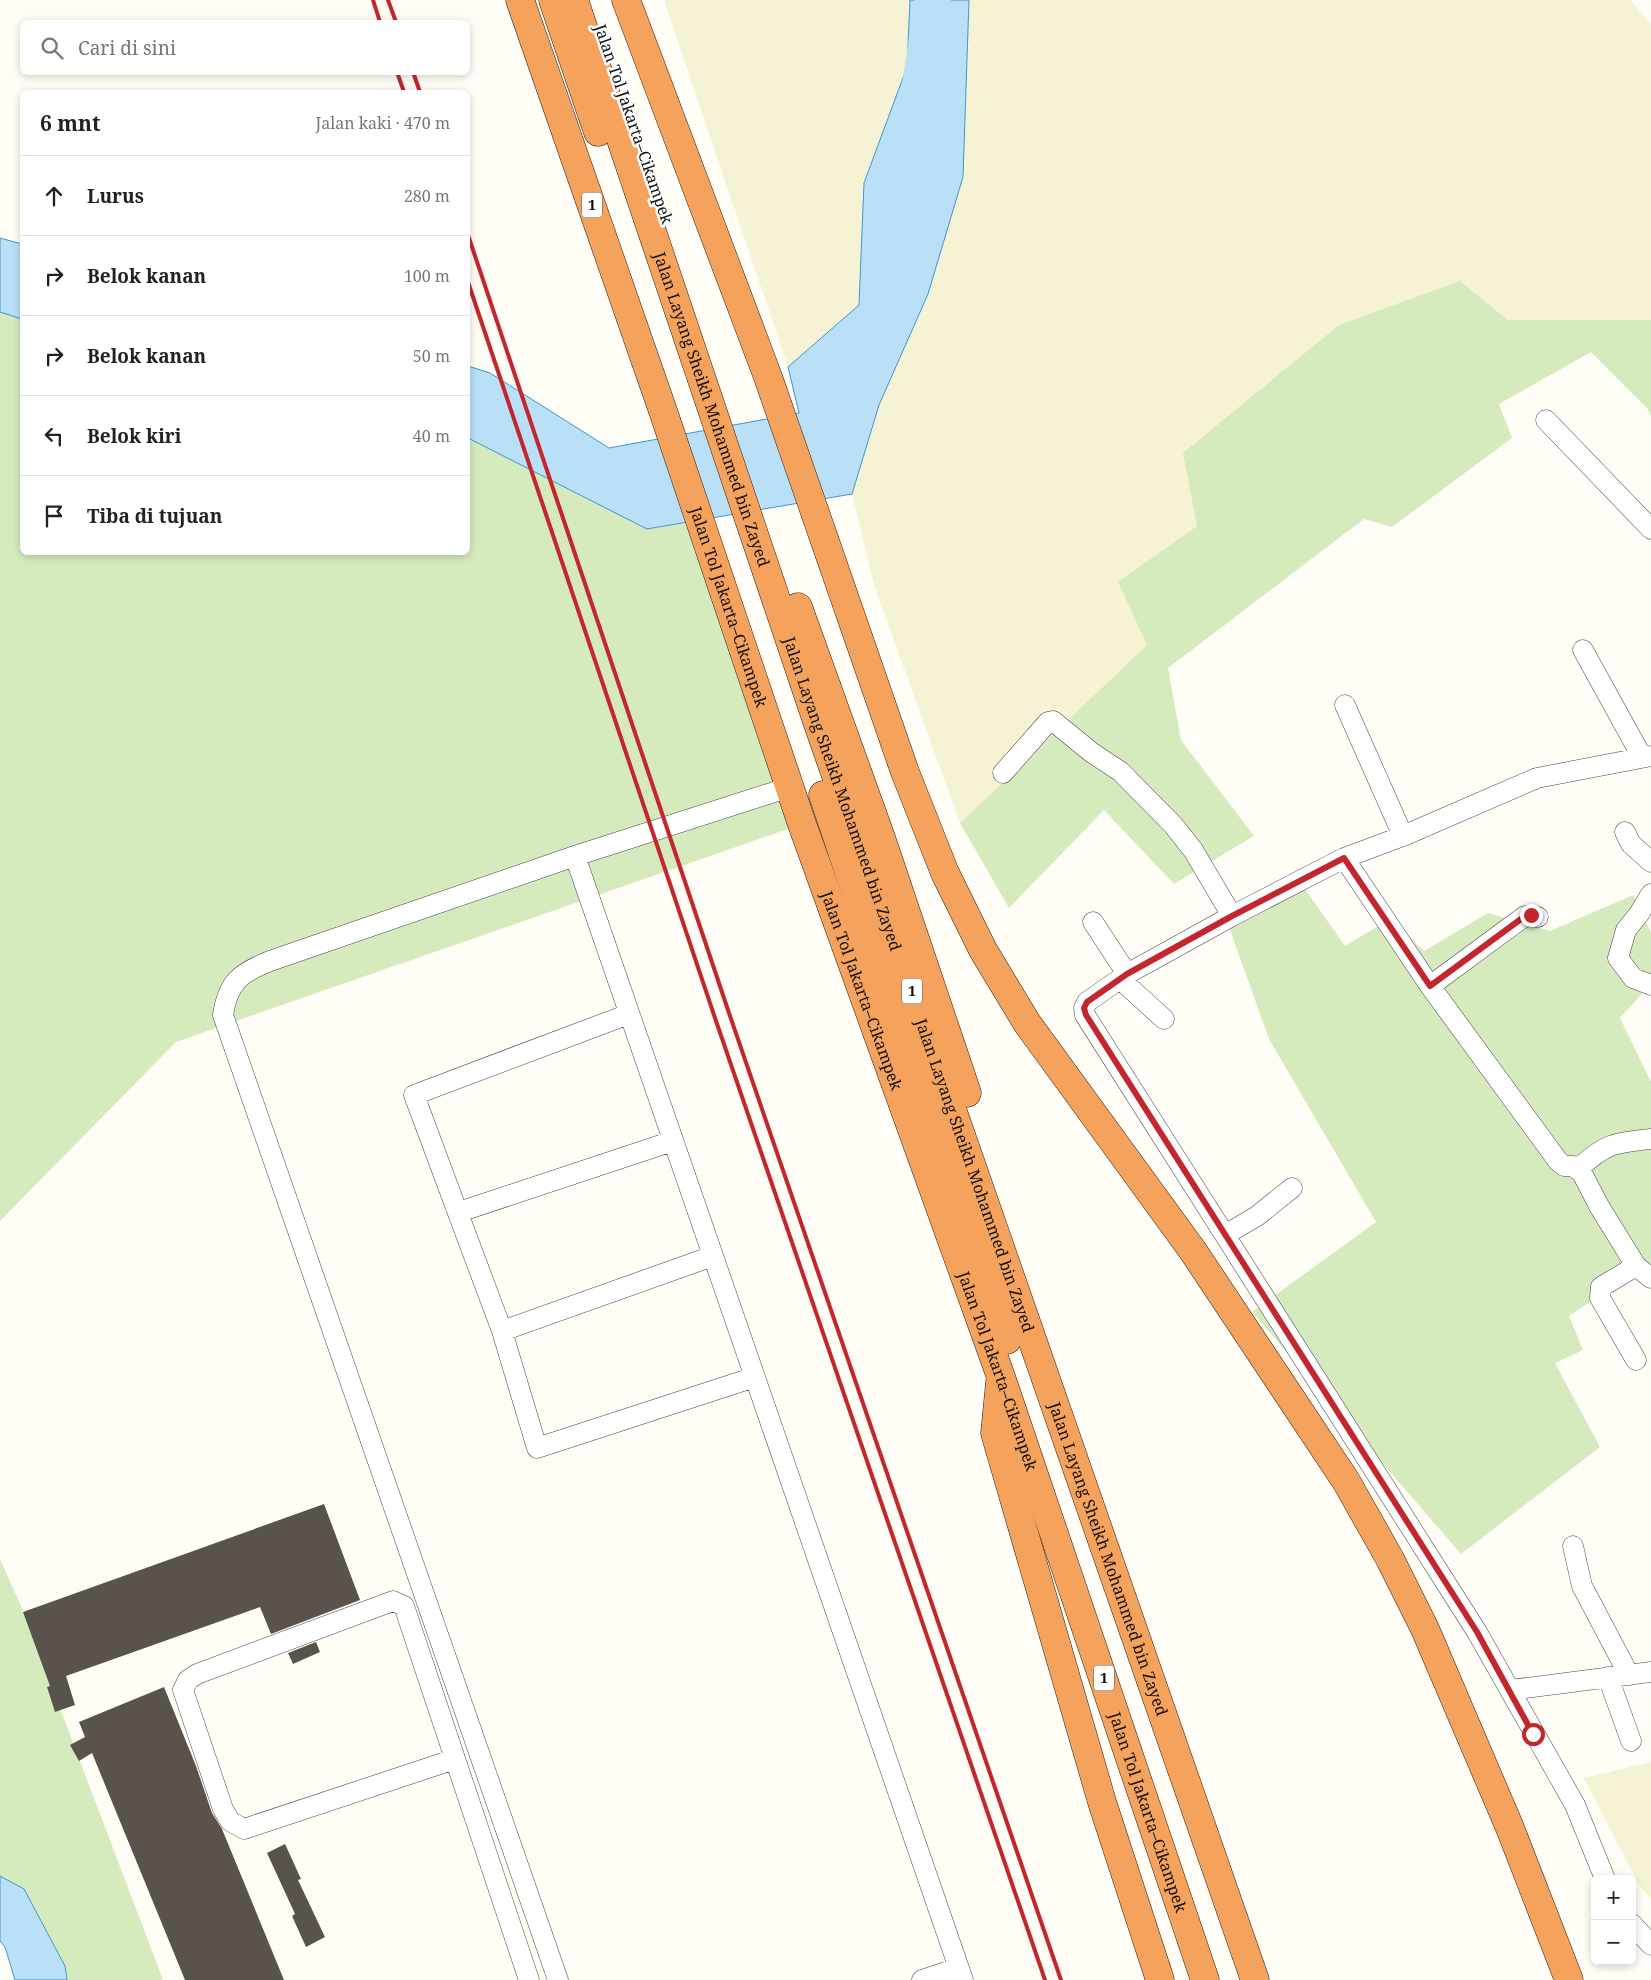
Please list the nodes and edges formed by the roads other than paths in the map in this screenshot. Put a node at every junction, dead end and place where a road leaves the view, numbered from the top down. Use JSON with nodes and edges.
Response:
{"nodes":[{"id":1,"x":520,"y":0,"type":"edge"},
{"id":2,"x":553,"y":0,"type":"edge"},
{"id":3,"x":574,"y":0,"type":"edge"},
{"id":4,"x":592,"y":0,"type":"edge"},
{"id":5,"x":626,"y":0,"type":"edge"},
{"id":6,"x":1546,"y":420,"type":"dead end"},
{"id":7,"x":1651,"y":529,"type":"edge"},
{"id":8,"x":1583,"y":650,"type":"dead end"},
{"id":9,"x":1345,"y":705,"type":"dead end"},
{"id":10,"x":1646,"y":756,"type":"edge"},
{"id":11,"x":1003,"y":773,"type":"dead end"},
{"id":12,"x":790,"y":787,"type":"junction"},
{"id":13,"x":1624,"y":832,"type":"dead end"},
{"id":14,"x":1403,"y":836,"type":"junction"},
{"id":15,"x":1647,"y":851,"type":"edge"},
{"id":16,"x":575,"y":856,"type":"junction"},
{"id":17,"x":1344,"y":858,"type":"junction"},
{"id":18,"x":1651,"y":894,"type":"edge"},
{"id":19,"x":1232,"y":916,"type":"junction"},
{"id":20,"x":1538,"y":917,"type":"dead end"},
{"id":21,"x":1093,"y":922,"type":"dead end"},
{"id":22,"x":1123,"y":976,"type":"junction"},
{"id":23,"x":1651,"y":985,"type":"edge"},
{"id":24,"x":1430,"y":986,"type":"junction"},
{"id":25,"x":629,"y":1014,"type":"junction"},
{"id":26,"x":1164,"y":1019,"type":"dead end"},
{"id":27,"x":1651,"y":1139,"type":"edge"},
{"id":28,"x":673,"y":1141,"type":"junction"},
{"id":29,"x":1578,"y":1169,"type":"junction"},
{"id":30,"x":1292,"y":1188,"type":"dead end"},
{"id":31,"x":459,"y":1212,"type":"junction"},
{"id":32,"x":1225,"y":1235,"type":"junction"},
{"id":33,"x":713,"y":1256,"type":"junction"},
{"id":34,"x":1643,"y":1272,"type":"edge"},
{"id":35,"x":502,"y":1331,"type":"junction"},
{"id":36,"x":1636,"y":1360,"type":"dead end"},
{"id":37,"x":1000,"y":1377,"type":"junction"},
{"id":38,"x":755,"y":1378,"type":"junction"},
{"id":39,"x":1573,"y":1546,"type":"dead end"},
{"id":40,"x":1651,"y":1672,"type":"edge"},
{"id":41,"x":1629,"y":1675,"type":"junction"},
{"id":42,"x":1608,"y":1677,"type":"junction"},
{"id":43,"x":1510,"y":1690,"type":"junction"},
{"id":44,"x":1631,"y":1741,"type":"dead end"},
{"id":45,"x":455,"y":1759,"type":"junction"},
{"id":46,"x":1603,"y":1875,"type":"edge"},
{"id":47,"x":1636,"y":1928,"type":"edge"},
{"id":48,"x":1651,"y":1945,"type":"edge"},
{"id":49,"x":961,"y":1974,"type":"edge"},
{"id":50,"x":529,"y":1980,"type":"edge"},
{"id":51,"x":558,"y":1980,"type":"edge"},
{"id":52,"x":922,"y":1980,"type":"edge"},
{"id":53,"x":1160,"y":1980,"type":"edge"},
{"id":54,"x":1205,"y":1980,"type":"edge"},
{"id":55,"x":1225,"y":1980,"type":"edge"},
{"id":56,"x":1255,"y":1980,"type":"edge"},
{"id":57,"x":1268,"y":1980,"type":"edge"},
{"id":58,"x":1569,"y":1980,"type":"edge"}],
"edges":[{"from":1,"to":12,"type":"highway","name":"Jalan Tol Jakarta–Cikampek","number":"1"},
{"from":2,"to":55,"type":"highway","name":"Jalan Layang Sheikh Mohammed bin Zayed","number":"1"},
{"from":3,"to":56,"type":"highway","name":"Jalan Layang Sheikh Mohammed bin Zayed","number":"1"},
{"from":4,"to":57,"type":"highway","name":"Jalan Tol Jakarta–Cikampek","number":"1"},
{"from":5,"to":58,"type":"highway"},
{"from":6,"to":7,"type":"street"},
{"from":8,"to":10,"type":"street"},
{"from":9,"to":14,"type":"street"},
{"from":10,"to":14,"type":"street"},
{"from":11,"to":19,"type":"street"},
{"from":12,"to":16,"type":"street"},
{"from":12,"to":37,"type":"highway","name":"Jalan Tol Jakarta–Cikampek","number":"1"},
{"from":13,"to":15,"type":"street"},
{"from":14,"to":17,"type":"street"},
{"from":16,"to":25,"type":"street"},
{"from":16,"to":51,"type":"street"},
{"from":17,"to":19,"type":"street"},
{"from":17,"to":24,"type":"street"},
{"from":18,"to":23,"type":"street"},
{"from":19,"to":22,"type":"street"},
{"from":20,"to":24,"type":"street"},
{"from":21,"to":22,"type":"street"},
{"from":22,"to":26,"type":"street"},
{"from":22,"to":32,"type":"street"},
{"from":24,"to":29,"type":"street"},
{"from":25,"to":28,"type":"street"},
{"from":25,"to":31,"type":"street"},
{"from":27,"to":29,"type":"street"},
{"from":28,"to":31,"type":"street"},
{"from":28,"to":33,"type":"street"},
{"from":29,"to":34,"type":"street"},
{"from":30,"to":32,"type":"street"},
{"from":31,"to":35,"type":"street"},
{"from":32,"to":43,"type":"street"},
{"from":33,"to":35,"type":"street"},
{"from":33,"to":38,"type":"street"},
{"from":34,"to":36,"type":"street"},
{"from":35,"to":38,"type":"street"},
{"from":37,"to":53,"type":"highway"},
{"from":37,"to":54,"type":"highway","name":"Jalan Tol Jakarta–Cikampek","number":"1"},
{"from":38,"to":49,"type":"street"},
{"from":39,"to":41,"type":"street"},
{"from":40,"to":41,"type":"street"},
{"from":41,"to":42,"type":"street"},
{"from":42,"to":43,"type":"street"},
{"from":42,"to":44,"type":"street"},
{"from":43,"to":46,"type":"street"},
{"from":45,"to":45,"type":"street"},
{"from":45,"to":50,"type":"street"},
{"from":47,"to":48,"type":"street"},
{"from":49,"to":52,"type":"street"}]}
